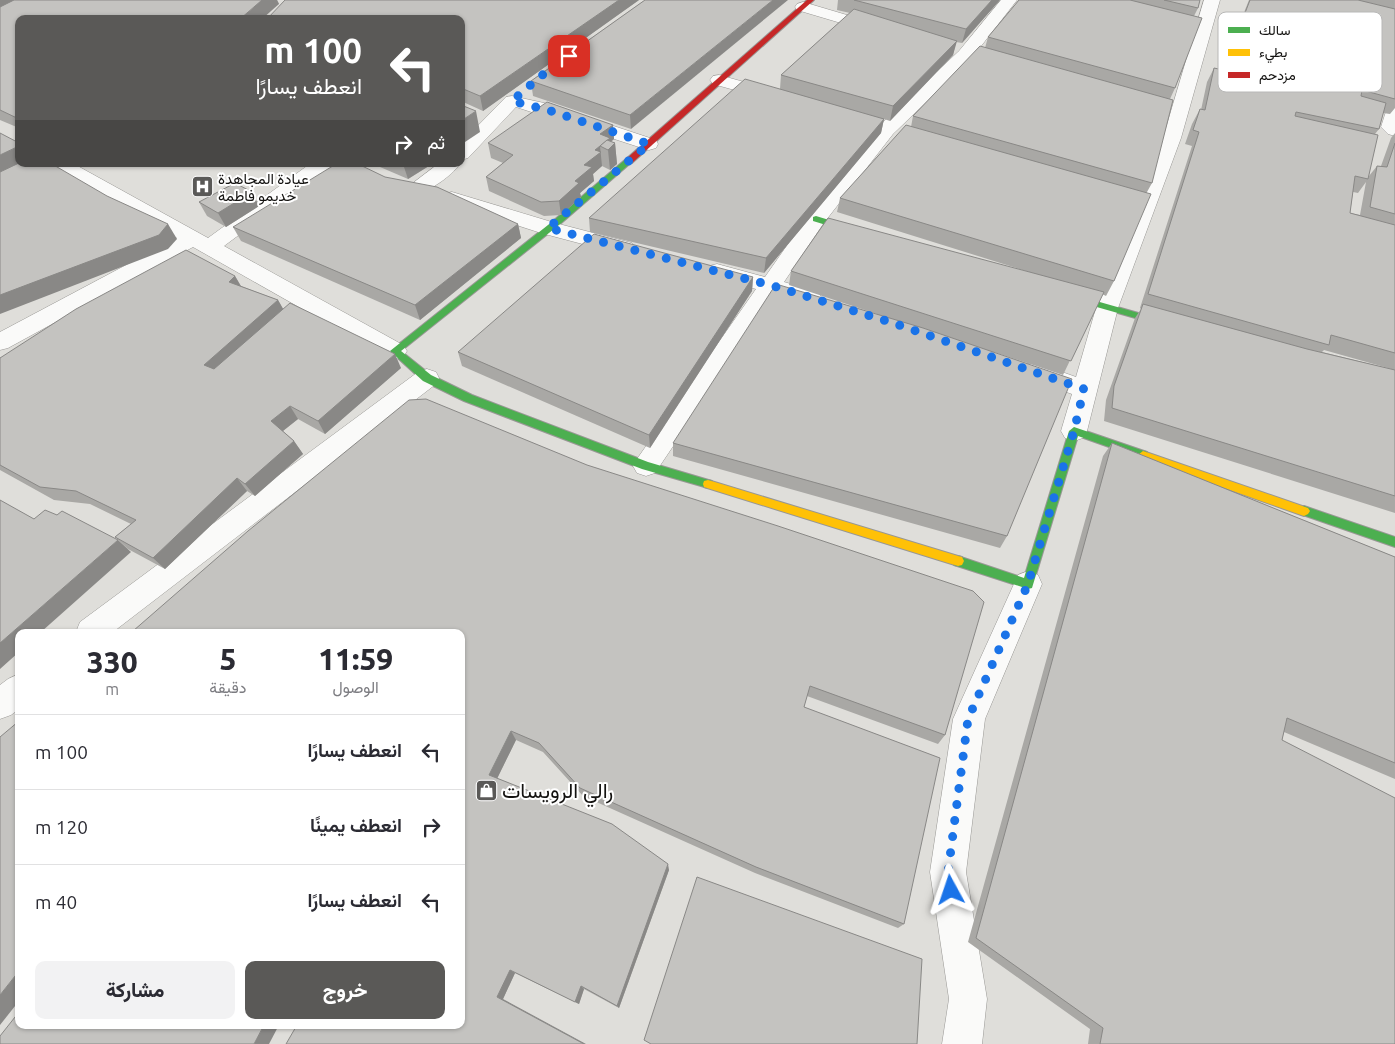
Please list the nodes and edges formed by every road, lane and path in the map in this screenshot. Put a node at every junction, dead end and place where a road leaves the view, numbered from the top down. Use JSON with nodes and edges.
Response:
{"nodes":[{"id":1,"x":1010,"y":0,"type":"edge"},
{"id":2,"x":1212,"y":0,"type":"edge"},
{"id":3,"x":807,"y":4,"type":"edge"},
{"id":4,"x":898,"y":35,"type":"edge"},
{"id":5,"x":719,"y":80,"type":"junction"},
{"id":6,"x":526,"y":89,"type":"dead end"},
{"id":7,"x":512,"y":101,"type":"junction"},
{"id":8,"x":793,"y":102,"type":"edge"},
{"id":9,"x":1395,"y":106,"type":"edge"},
{"id":10,"x":472,"y":118,"type":"dead end"},
{"id":11,"x":490,"y":124,"type":"junction"},
{"id":12,"x":1395,"y":130,"type":"edge"},
{"id":13,"x":649,"y":144,"type":"junction"},
{"id":14,"x":465,"y":150,"type":"edge"},
{"id":15,"x":65,"y":167,"type":"edge"},
{"id":16,"x":326,"y":167,"type":"edge"},
{"id":17,"x":446,"y":167,"type":"edge"},
{"id":18,"x":398,"y":184,"type":"edge"},
{"id":19,"x":420,"y":187,"type":"junction"},
{"id":20,"x":816,"y":219,"type":"junction"},
{"id":21,"x":548,"y":228,"type":"junction"},
{"id":22,"x":872,"y":236,"type":"edge"},
{"id":23,"x":201,"y":243,"type":"junction"},
{"id":24,"x":644,"y":253,"type":"edge"},
{"id":25,"x":693,"y":265,"type":"edge"},
{"id":26,"x":770,"y":285,"type":"junction"},
{"id":27,"x":1051,"y":291,"type":"edge"},
{"id":28,"x":825,"y":302,"type":"edge"},
{"id":29,"x":1107,"y":308,"type":"junction"},
{"id":30,"x":1186,"y":329,"type":"edge"},
{"id":31,"x":0,"y":342,"type":"edge"},
{"id":32,"x":395,"y":351,"type":"junction"},
{"id":33,"x":1019,"y":366,"type":"edge"},
{"id":34,"x":427,"y":378,"type":"junction"},
{"id":35,"x":1084,"y":389,"type":"junction"},
{"id":36,"x":1074,"y":431,"type":"junction"},
{"id":37,"x":646,"y":466,"type":"junction"},
{"id":38,"x":1395,"y":542,"type":"edge"},
{"id":39,"x":1028,"y":584,"type":"junction"},
{"id":40,"x":95,"y":629,"type":"edge"},
{"id":41,"x":15,"y":693,"type":"edge"},
{"id":42,"x":0,"y":704,"type":"edge"},
{"id":43,"x":962,"y":1044,"type":"edge"}],
"edges":[{"from":1,"to":20,"type":"street"},
{"from":2,"to":29,"type":"street"},
{"from":3,"to":4,"type":"street"},
{"from":3,"to":5,"type":"street"},
{"from":5,"to":8,"type":"street"},
{"from":5,"to":13,"type":"street"},
{"from":6,"to":7,"type":"street"},
{"from":7,"to":11,"type":"street"},
{"from":7,"to":13,"type":"street"},
{"from":9,"to":12,"type":"street"},
{"from":10,"to":11,"type":"street"},
{"from":11,"to":14,"type":"street"},
{"from":13,"to":21,"type":"street"},
{"from":15,"to":23,"type":"street"},
{"from":16,"to":23,"type":"street"},
{"from":17,"to":19,"type":"street"},
{"from":18,"to":19,"type":"street"},
{"from":19,"to":21,"type":"street"},
{"from":20,"to":22,"type":"street"},
{"from":20,"to":26,"type":"street"},
{"from":21,"to":24,"type":"street"},
{"from":21,"to":32,"type":"street"},
{"from":23,"to":31,"type":"street"},
{"from":23,"to":32,"type":"street"},
{"from":25,"to":26,"type":"street"},
{"from":26,"to":28,"type":"street"},
{"from":26,"to":37,"type":"street"},
{"from":27,"to":29,"type":"street"},
{"from":29,"to":30,"type":"street"},
{"from":29,"to":35,"type":"street"},
{"from":32,"to":34,"type":"street"},
{"from":33,"to":35,"type":"street"},
{"from":34,"to":37,"type":"street"},
{"from":34,"to":40,"type":"street"},
{"from":35,"to":36,"type":"street"},
{"from":36,"to":38,"type":"street"},
{"from":36,"to":39,"type":"street"},
{"from":37,"to":39,"type":"street"},
{"from":39,"to":43,"type":"street"},
{"from":41,"to":42,"type":"street"}]}
